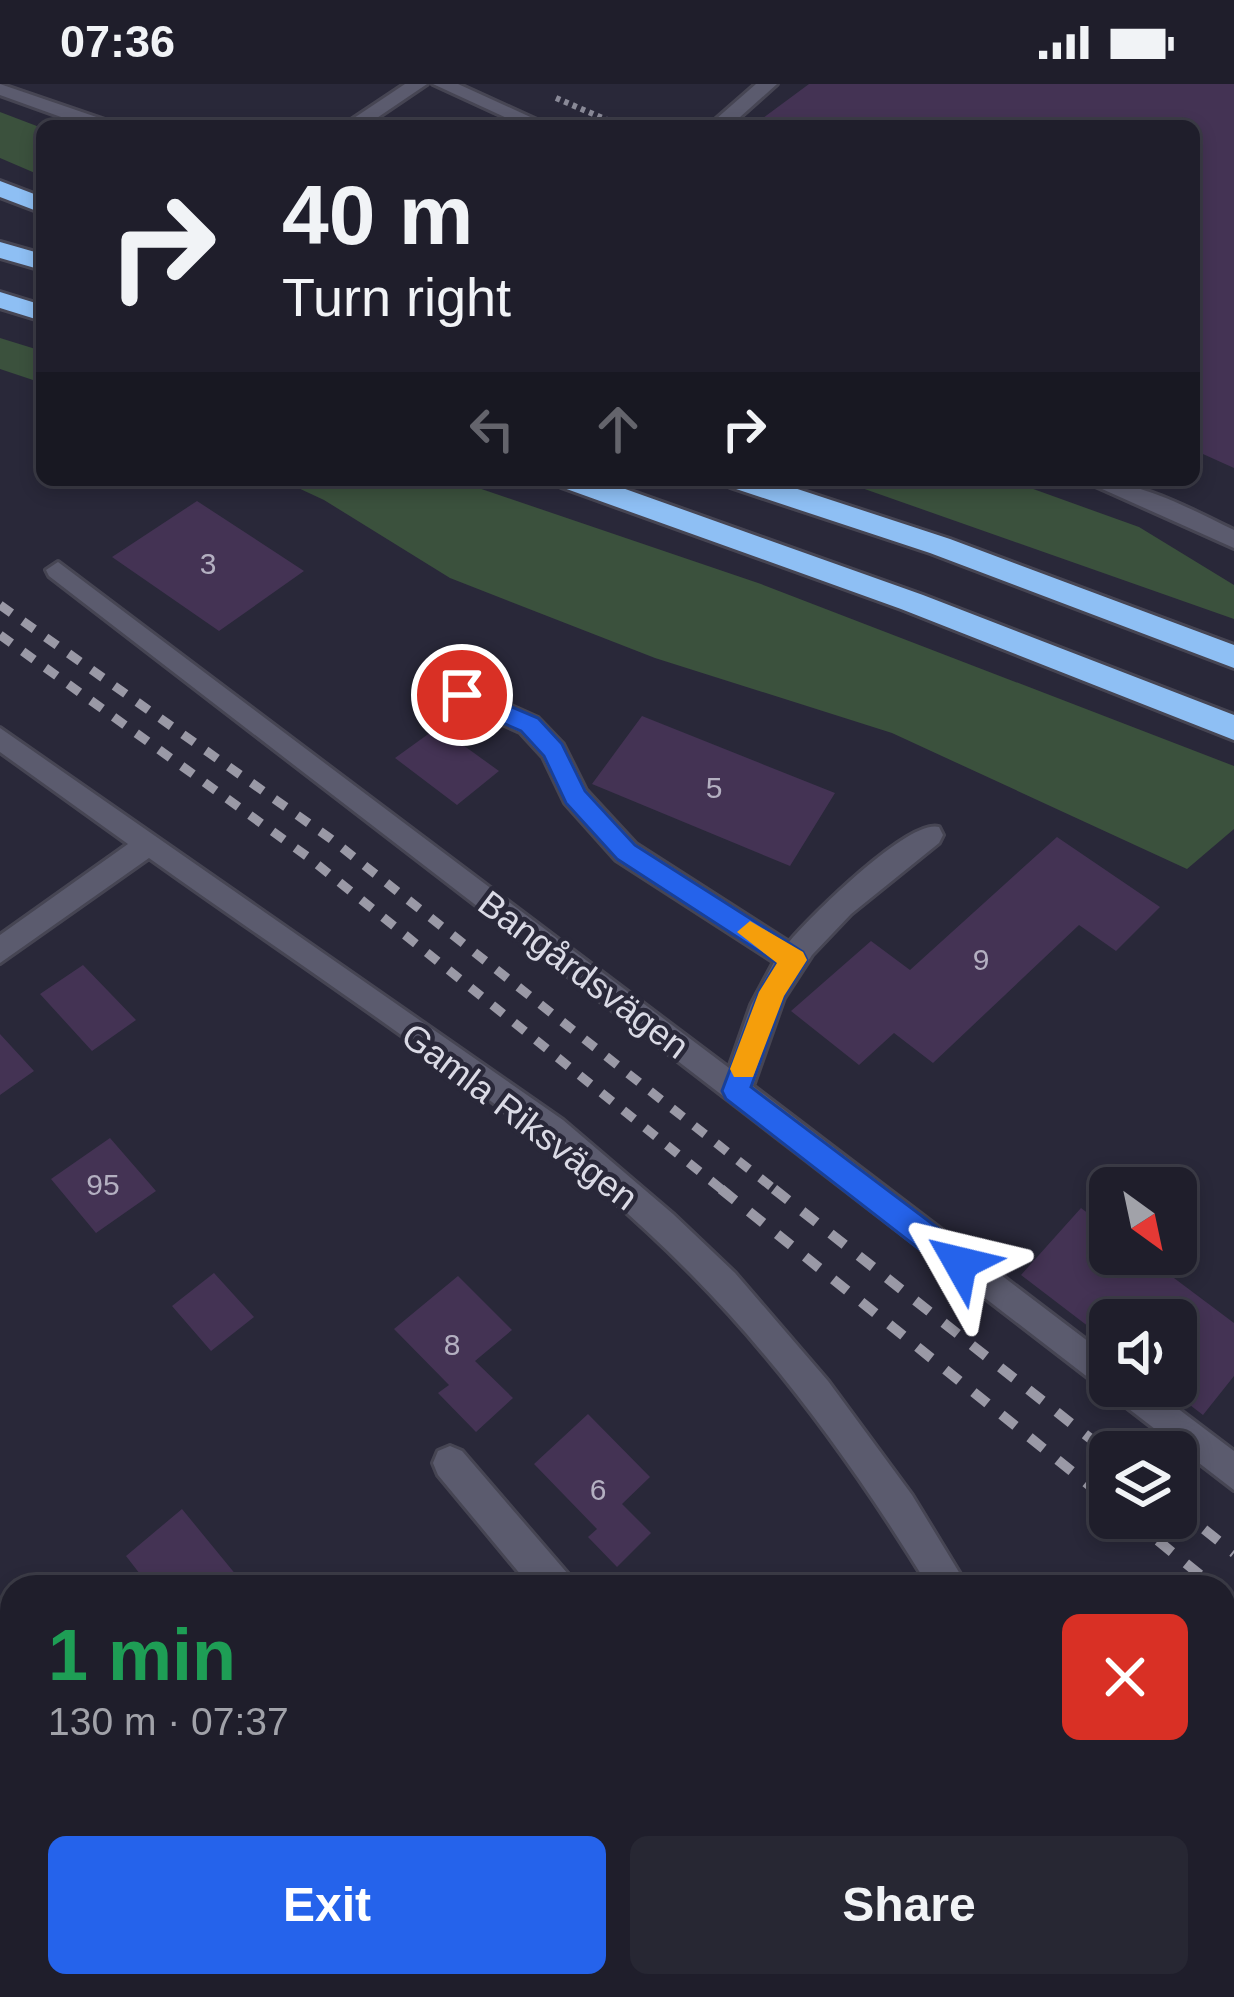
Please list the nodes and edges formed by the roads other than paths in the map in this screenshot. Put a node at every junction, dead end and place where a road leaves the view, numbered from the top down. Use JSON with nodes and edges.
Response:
{"nodes":[{"id":1,"x":418,"y":84,"type":"edge"},
{"id":2,"x":442,"y":84,"type":"edge"},
{"id":3,"x":768,"y":84,"type":"edge"},
{"id":4,"x":0,"y":88,"type":"edge"},
{"id":5,"x":88,"y":120,"type":"edge"},
{"id":6,"x":361,"y":120,"type":"edge"},
{"id":7,"x":527,"y":120,"type":"edge"},
{"id":8,"x":725,"y":120,"type":"edge"},
{"id":9,"x":0,"y":188,"type":"edge"},
{"id":10,"x":36,"y":203,"type":"edge"},
{"id":11,"x":0,"y":250,"type":"edge"},
{"id":12,"x":36,"y":260,"type":"edge"},
{"id":13,"x":0,"y":301,"type":"edge"},
{"id":14,"x":36,"y":311,"type":"edge"},
{"id":15,"x":588,"y":486,"type":"edge"},
{"id":16,"x":758,"y":486,"type":"edge"},
{"id":17,"x":1112,"y":486,"type":"edge"},
{"id":18,"x":1234,"y":540,"type":"edge"},
{"id":19,"x":58,"y":570,"type":"dead end"},
{"id":20,"x":1234,"y":657,"type":"edge"},
{"id":21,"x":462,"y":695,"type":"dead end"},
{"id":22,"x":1234,"y":728,"type":"edge"},
{"id":23,"x":0,"y":738,"type":"edge"},
{"id":24,"x":929,"y":835,"type":"dead end"},
{"id":25,"x":148,"y":844,"type":"junction"},
{"id":26,"x":0,"y":951,"type":"edge"},
{"id":27,"x":794,"y":960,"type":"junction"},
{"id":28,"x":736,"y":1091,"type":"junction"},
{"id":29,"x":1089,"y":1362,"type":"edge"},
{"id":30,"x":1148,"y":1407,"type":"edge"},
{"id":31,"x":450,"y":1462,"type":"dead end"},
{"id":32,"x":1234,"y":1473,"type":"edge"},
{"id":33,"x":545,"y":1575,"type":"edge"},
{"id":34,"x":942,"y":1575,"type":"edge"}],
"edges":[{"from":1,"to":6,"type":"street"},
{"from":2,"to":7,"type":"street"},
{"from":3,"to":8,"type":"street"},
{"from":4,"to":5,"type":"street"},
{"from":9,"to":10,"type":"highway"},
{"from":11,"to":12,"type":"highway"},
{"from":13,"to":14,"type":"highway"},
{"from":15,"to":22,"type":"highway"},
{"from":16,"to":20,"type":"highway"},
{"from":17,"to":18,"type":"street"},
{"from":19,"to":28,"type":"street","name":"Bangårdsvägen"},
{"from":21,"to":27,"type":"street"},
{"from":23,"to":25,"type":"street","name":"Gamla Riksvägen"},
{"from":24,"to":27,"type":"street"},
{"from":25,"to":26,"type":"street"},
{"from":25,"to":34,"type":"street","name":"Gamla Riksvägen"},
{"from":27,"to":28,"type":"street"},
{"from":28,"to":29,"type":"street","name":"Bangårdsvägen"},
{"from":30,"to":32,"type":"street"},
{"from":31,"to":33,"type":"street"}]}
